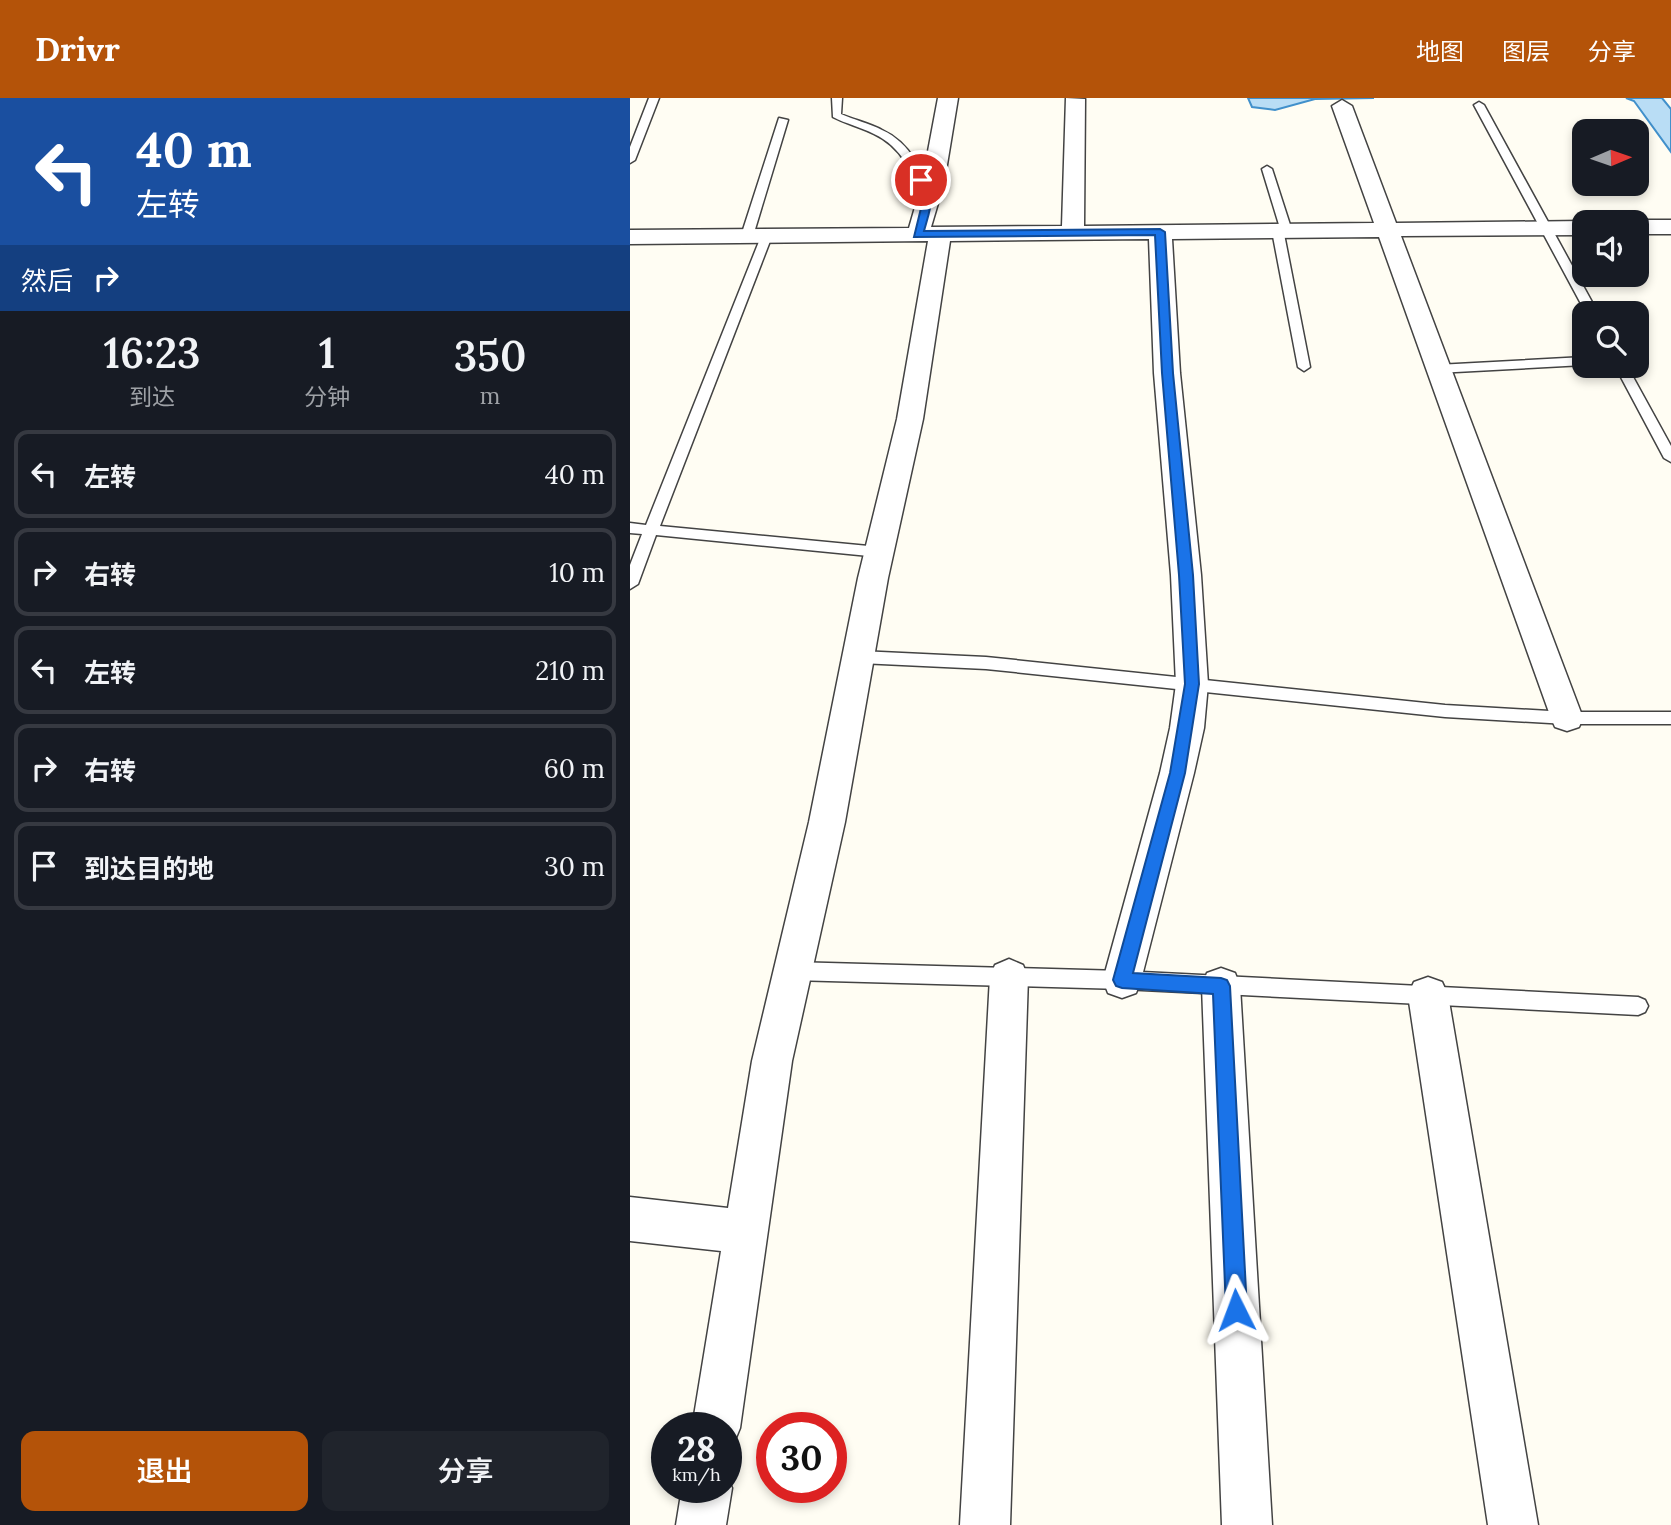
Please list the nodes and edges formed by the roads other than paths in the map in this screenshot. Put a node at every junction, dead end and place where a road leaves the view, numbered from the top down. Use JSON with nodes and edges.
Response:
{"nodes":[{"id":1,"x":654,"y":98,"type":"edge"},
{"id":2,"x":837,"y":98,"type":"edge"},
{"id":3,"x":948,"y":98,"type":"edge"},
{"id":4,"x":1075,"y":99,"type":"edge"},
{"id":5,"x":1479,"y":105,"type":"dead end"},
{"id":6,"x":1342,"y":106,"type":"dead end"},
{"id":7,"x":783,"y":120,"type":"dead end"},
{"id":8,"x":630,"y":160,"type":"edge"},
{"id":9,"x":1267,"y":169,"type":"dead end"},
{"id":10,"x":928,"y":200,"type":"junction"},
{"id":11,"x":1649,"y":227,"type":"edge"},
{"id":12,"x":1671,"y":227,"type":"edge"},
{"id":13,"x":1546,"y":228,"type":"junction"},
{"id":14,"x":1572,"y":228,"type":"edge"},
{"id":15,"x":1388,"y":230,"type":"junction"},
{"id":16,"x":1282,"y":231,"type":"junction"},
{"id":17,"x":1160,"y":232,"type":"junction"},
{"id":18,"x":1073,"y":233,"type":"junction"},
{"id":19,"x":929,"y":234,"type":"junction"},
{"id":20,"x":756,"y":236,"type":"junction"},
{"id":21,"x":630,"y":237,"type":"edge"},
{"id":22,"x":1586,"y":301,"type":"edge"},
{"id":23,"x":1572,"y":362,"type":"edge"},
{"id":24,"x":1304,"y":366,"type":"dead end"},
{"id":25,"x":1437,"y":369,"type":"junction"},
{"id":26,"x":1628,"y":378,"type":"edge"},
{"id":27,"x":1671,"y":458,"type":"edge"},
{"id":28,"x":630,"y":528,"type":"edge"},
{"id":29,"x":651,"y":531,"type":"junction"},
{"id":30,"x":879,"y":552,"type":"junction"},
{"id":31,"x":630,"y":584,"type":"edge"},
{"id":32,"x":860,"y":657,"type":"junction"},
{"id":33,"x":1192,"y":684,"type":"junction"},
{"id":34,"x":1567,"y":718,"type":"junction"},
{"id":35,"x":1671,"y":718,"type":"edge"},
{"id":36,"x":792,"y":971,"type":"junction"},
{"id":37,"x":1009,"y":977,"type":"junction"},
{"id":38,"x":1122,"y":980,"type":"junction"},
{"id":39,"x":1221,"y":986,"type":"junction"},
{"id":40,"x":1428,"y":995,"type":"junction"},
{"id":41,"x":1638,"y":1006,"type":"dead end"},
{"id":42,"x":630,"y":1219,"type":"edge"},
{"id":43,"x":747,"y":1232,"type":"junction"},
{"id":44,"x":719,"y":1412,"type":"edge"},
{"id":45,"x":705,"y":1503,"type":"edge"},
{"id":46,"x":701,"y":1525,"type":"edge"},
{"id":47,"x":985,"y":1525,"type":"edge"},
{"id":48,"x":1247,"y":1525,"type":"edge"},
{"id":49,"x":1513,"y":1525,"type":"edge"}],
"edges":[{"from":1,"to":8,"type":"lane"},
{"from":2,"to":10,"type":"lane"},
{"from":3,"to":10,"type":"street"},
{"from":4,"to":18,"type":"street"},
{"from":5,"to":13,"type":"lane"},
{"from":6,"to":15,"type":"street"},
{"from":7,"to":20,"type":"lane"},
{"from":9,"to":16,"type":"lane"},
{"from":10,"to":19,"type":"street"},
{"from":11,"to":12,"type":"street"},
{"from":13,"to":14,"type":"street"},
{"from":13,"to":15,"type":"street"},
{"from":13,"to":22,"type":"lane"},
{"from":15,"to":16,"type":"street"},
{"from":15,"to":25,"type":"street"},
{"from":16,"to":17,"type":"street"},
{"from":16,"to":24,"type":"lane"},
{"from":17,"to":18,"type":"street"},
{"from":17,"to":33,"type":"street"},
{"from":18,"to":19,"type":"street"},
{"from":19,"to":20,"type":"street"},
{"from":19,"to":30,"type":"street"},
{"from":20,"to":21,"type":"street"},
{"from":20,"to":29,"type":"lane"},
{"from":23,"to":25,"type":"lane"},
{"from":25,"to":34,"type":"street"},
{"from":26,"to":27,"type":"lane"},
{"from":28,"to":29,"type":"lane"},
{"from":29,"to":30,"type":"lane"},
{"from":29,"to":31,"type":"lane"},
{"from":30,"to":32,"type":"street"},
{"from":32,"to":33,"type":"lane"},
{"from":32,"to":36,"type":"street"},
{"from":33,"to":34,"type":"lane"},
{"from":33,"to":38,"type":"street"},
{"from":34,"to":35,"type":"lane"},
{"from":36,"to":37,"type":"lane"},
{"from":36,"to":43,"type":"street"},
{"from":37,"to":38,"type":"lane"},
{"from":37,"to":47,"type":"street"},
{"from":38,"to":39,"type":"lane"},
{"from":39,"to":40,"type":"lane"},
{"from":39,"to":48,"type":"street"},
{"from":40,"to":41,"type":"lane"},
{"from":40,"to":49,"type":"street"},
{"from":42,"to":43,"type":"street"},
{"from":43,"to":44,"type":"street"},
{"from":45,"to":46,"type":"street"}]}
